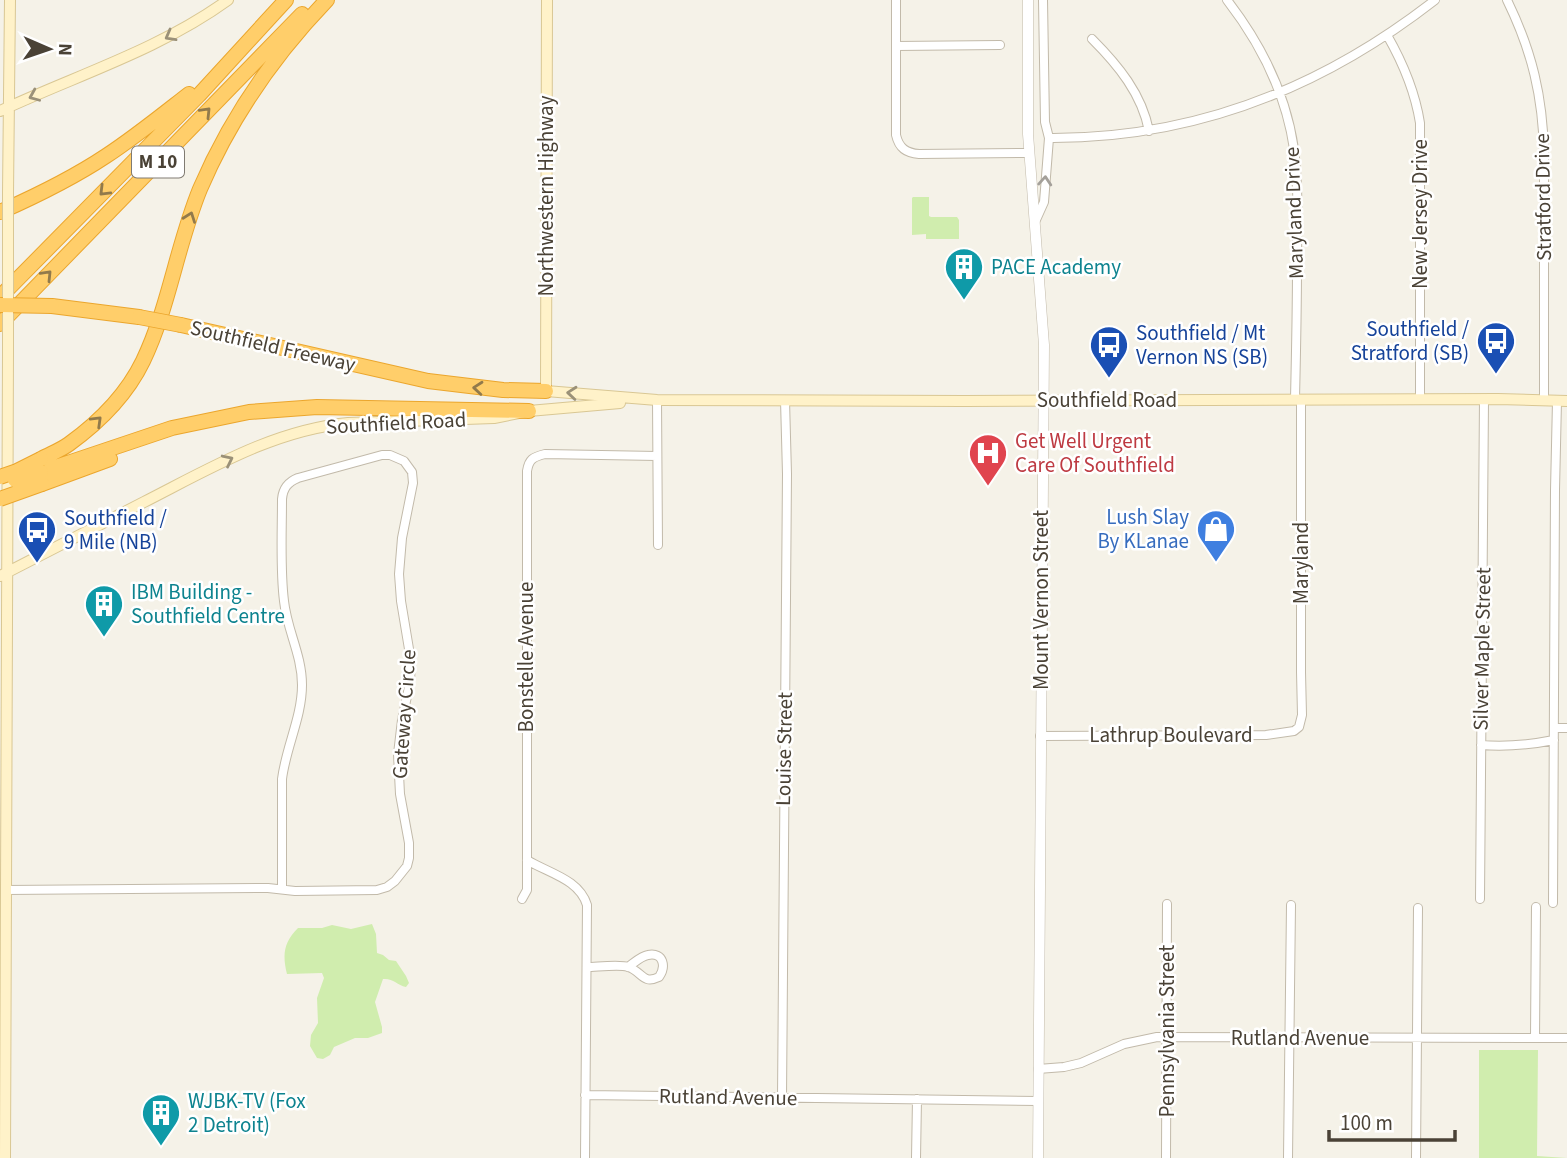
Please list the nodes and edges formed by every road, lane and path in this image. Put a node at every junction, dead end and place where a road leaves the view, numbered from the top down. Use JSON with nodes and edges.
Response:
{"nodes":[{"id":1,"x":10,"y":0,"type":"edge"},
{"id":2,"x":228,"y":0,"type":"edge"},
{"id":3,"x":286,"y":0,"type":"edge"},
{"id":4,"x":316,"y":0,"type":"edge"},
{"id":5,"x":327,"y":0,"type":"edge"},
{"id":6,"x":547,"y":0,"type":"edge"},
{"id":7,"x":896,"y":0,"type":"edge"},
{"id":8,"x":1028,"y":0,"type":"edge"},
{"id":9,"x":1043,"y":0,"type":"edge"},
{"id":10,"x":1227,"y":0,"type":"edge"},
{"id":11,"x":1435,"y":0,"type":"edge"},
{"id":12,"x":1507,"y":0,"type":"edge"},
{"id":13,"x":1387,"y":36,"type":"junction"},
{"id":14,"x":1092,"y":38,"type":"dead end"},
{"id":15,"x":1000,"y":45,"type":"dead end"},
{"id":16,"x":896,"y":46,"type":"junction"},
{"id":17,"x":1279,"y":93,"type":"junction"},
{"id":18,"x":5,"y":109,"type":"edge"},
{"id":19,"x":1149,"y":131,"type":"junction"},
{"id":20,"x":1049,"y":138,"type":"junction"},
{"id":21,"x":1029,"y":153,"type":"junction"},
{"id":22,"x":0,"y":212,"type":"edge"},
{"id":23,"x":1034,"y":223,"type":"junction"},
{"id":24,"x":0,"y":297,"type":"edge"},
{"id":25,"x":0,"y":304,"type":"edge"},
{"id":26,"x":0,"y":324,"type":"edge"},
{"id":27,"x":546,"y":391,"type":"junction"},
{"id":28,"x":1298,"y":399,"type":"junction"},
{"id":29,"x":1420,"y":399,"type":"junction"},
{"id":30,"x":1484,"y":399,"type":"junction"},
{"id":31,"x":1544,"y":399,"type":"junction"},
{"id":32,"x":652,"y":400,"type":"junction"},
{"id":33,"x":785,"y":400,"type":"junction"},
{"id":34,"x":1043,"y":400,"type":"junction"},
{"id":35,"x":1562,"y":401,"type":"edge"},
{"id":36,"x":529,"y":411,"type":"junction"},
{"id":37,"x":657,"y":456,"type":"junction"},
{"id":38,"x":41,"y":472,"type":"junction"},
{"id":39,"x":0,"y":477,"type":"edge"},
{"id":40,"x":0,"y":484,"type":"edge"},
{"id":41,"x":0,"y":499,"type":"edge"},
{"id":42,"x":658,"y":545,"type":"dead end"},
{"id":43,"x":4,"y":573,"type":"edge"},
{"id":44,"x":1299,"y":727,"type":"joint"},
{"id":45,"x":1554,"y":728,"type":"junction"},
{"id":46,"x":1567,"y":728,"type":"edge"},
{"id":47,"x":1040,"y":736,"type":"junction"},
{"id":48,"x":1554,"y":740,"type":"junction"},
{"id":49,"x":1481,"y":745,"type":"junction"},
{"id":50,"x":527,"y":860,"type":"junction"},
{"id":51,"x":282,"y":889,"type":"junction"},
{"id":52,"x":5,"y":890,"type":"junction"},
{"id":53,"x":522,"y":899,"type":"dead end"},
{"id":54,"x":1480,"y":899,"type":"dead end"},
{"id":55,"x":1553,"y":903,"type":"dead end"},
{"id":56,"x":1167,"y":904,"type":"dead end"},
{"id":57,"x":1291,"y":905,"type":"dead end"},
{"id":58,"x":1418,"y":908,"type":"dead end"},
{"id":59,"x":1535,"y":908,"type":"dead end"},
{"id":60,"x":587,"y":967,"type":"junction"},
{"id":61,"x":628,"y":967,"type":"dead end"},
{"id":62,"x":1167,"y":1037,"type":"junction"},
{"id":63,"x":1289,"y":1038,"type":"junction"},
{"id":64,"x":1417,"y":1038,"type":"junction"},
{"id":65,"x":1535,"y":1038,"type":"junction"},
{"id":66,"x":1567,"y":1038,"type":"edge"},
{"id":67,"x":1038,"y":1069,"type":"junction"},
{"id":68,"x":585,"y":1095,"type":"junction"},
{"id":69,"x":782,"y":1098,"type":"junction"},
{"id":70,"x":917,"y":1099,"type":"junction"},
{"id":71,"x":1038,"y":1101,"type":"junction"},
{"id":72,"x":5,"y":1158,"type":"edge"},
{"id":73,"x":585,"y":1158,"type":"edge"},
{"id":74,"x":916,"y":1158,"type":"edge"},
{"id":75,"x":1038,"y":1158,"type":"edge"},
{"id":76,"x":1166,"y":1158,"type":"edge"},
{"id":77,"x":1289,"y":1158,"type":"edge"},
{"id":78,"x":1416,"y":1158,"type":"edge"}],
"edges":[{"from":1,"to":18,"type":"main road"},
{"from":2,"to":18,"type":"main road","one_way":true},
{"from":3,"to":22,"type":"highway"},
{"from":3,"to":24,"type":"highway","number":"M 10","one_way":true},
{"from":26,"to":4,"type":"highway","number":"M 10","one_way":true},
{"from":38,"to":5,"type":"highway","one_way":true},
{"from":6,"to":27,"type":"main road","name":"Northwestern Highway"},
{"from":7,"to":16,"type":"street"},
{"from":8,"to":21,"type":"street","name":"Mount Vernon Street"},
{"from":9,"to":20,"type":"street"},
{"from":10,"to":17,"type":"street","name":"Maryland Drive"},
{"from":11,"to":13,"type":"street"},
{"from":12,"to":31,"type":"street","name":"Stratford Drive"},
{"from":13,"to":17,"type":"street"},
{"from":13,"to":29,"type":"street","name":"New Jersey Drive"},
{"from":14,"to":19,"type":"street"},
{"from":15,"to":16,"type":"street"},
{"from":16,"to":21,"type":"street"},
{"from":17,"to":19,"type":"street"},
{"from":17,"to":28,"type":"street","name":"Maryland Drive"},
{"from":18,"to":43,"type":"main road","bridge":true},
{"from":19,"to":20,"type":"street"},
{"from":23,"to":20,"type":"street","one_way":true},
{"from":21,"to":23,"type":"street","name":"Mount Vernon Street"},
{"from":23,"to":34,"type":"street","name":"Mount Vernon Street"},
{"from":27,"to":25,"type":"highway","name":"Southfield Freeway","one_way":true,"bridge":true},
{"from":32,"to":27,"type":"main road","name":"Southfield Road","one_way":true},
{"from":28,"to":29,"type":"main road","name":"Southfield Road"},
{"from":28,"to":34,"type":"main road","name":"Southfield Road"},
{"from":28,"to":44,"type":"street","name":"Maryland"},
{"from":29,"to":30,"type":"main road","name":"Southfield Road"},
{"from":30,"to":31,"type":"main road","name":"Southfield Road"},
{"from":30,"to":49,"type":"street","name":"Silver Maple Street"},
{"from":31,"to":35,"type":"main road","name":"Southfield Road"},
{"from":32,"to":33,"type":"main road","name":"Southfield Road"},
{"from":32,"to":36,"type":"main road","name":"Southfield Road"},
{"from":32,"to":37,"type":"street"},
{"from":33,"to":34,"type":"main road","name":"Southfield Road"},
{"from":33,"to":69,"type":"street","name":"Louise Street"},
{"from":34,"to":47,"type":"street","name":"Mount Vernon Street"},
{"from":35,"to":45,"type":"street"},
{"from":36,"to":38,"type":"highway"},
{"from":43,"to":36,"type":"main road","name":"Southfield Road","one_way":true},
{"from":37,"to":42,"type":"street"},
{"from":37,"to":50,"type":"street","name":"Bonstelle Avenue"},
{"from":38,"to":39,"type":"highway","bridge":true},
{"from":38,"to":40,"type":"highway","bridge":true},
{"from":38,"to":41,"type":"highway","bridge":true},
{"from":43,"to":52,"type":"main road"},
{"from":44,"to":47,"type":"street","name":"Lathrup Boulevard"},
{"from":45,"to":46,"type":"street"},
{"from":45,"to":48,"type":"street"},
{"from":47,"to":67,"type":"street","name":"Mount Vernon Street"},
{"from":48,"to":49,"type":"street"},
{"from":48,"to":55,"type":"street"},
{"from":49,"to":54,"type":"street","name":"Silver Maple Street"},
{"from":50,"to":53,"type":"street","name":"Bonstelle Avenue"},
{"from":50,"to":60,"type":"street"},
{"from":51,"to":51,"type":"street","name":"Gateway Circle"},
{"from":51,"to":52,"type":"street","name":"Gateway Circle"},
{"from":52,"to":72,"type":"main road"},
{"from":56,"to":62,"type":"street","name":"Pennsylvania Street"},
{"from":57,"to":63,"type":"street"},
{"from":58,"to":64,"type":"street"},
{"from":59,"to":65,"type":"street"},
{"from":60,"to":61,"type":"street"},
{"from":60,"to":68,"type":"street"},
{"from":62,"to":63,"type":"street","name":"Rutland Avenue"},
{"from":62,"to":67,"type":"street","name":"Rutland Avenue"},
{"from":62,"to":76,"type":"street","name":"Pennsylvania Street"},
{"from":63,"to":64,"type":"street","name":"Rutland Avenue"},
{"from":63,"to":77,"type":"street"},
{"from":64,"to":65,"type":"street","name":"Rutland Avenue"},
{"from":64,"to":78,"type":"street"},
{"from":65,"to":66,"type":"street","name":"Rutland Avenue"},
{"from":67,"to":71,"type":"street","name":"Mount Vernon Street"},
{"from":68,"to":69,"type":"street","name":"Rutland Avenue"},
{"from":68,"to":73,"type":"street"},
{"from":69,"to":70,"type":"street","name":"Rutland Avenue"},
{"from":70,"to":71,"type":"street","name":"Rutland Avenue"},
{"from":70,"to":74,"type":"street"},
{"from":71,"to":75,"type":"street","name":"Mount Vernon Street"}]}
